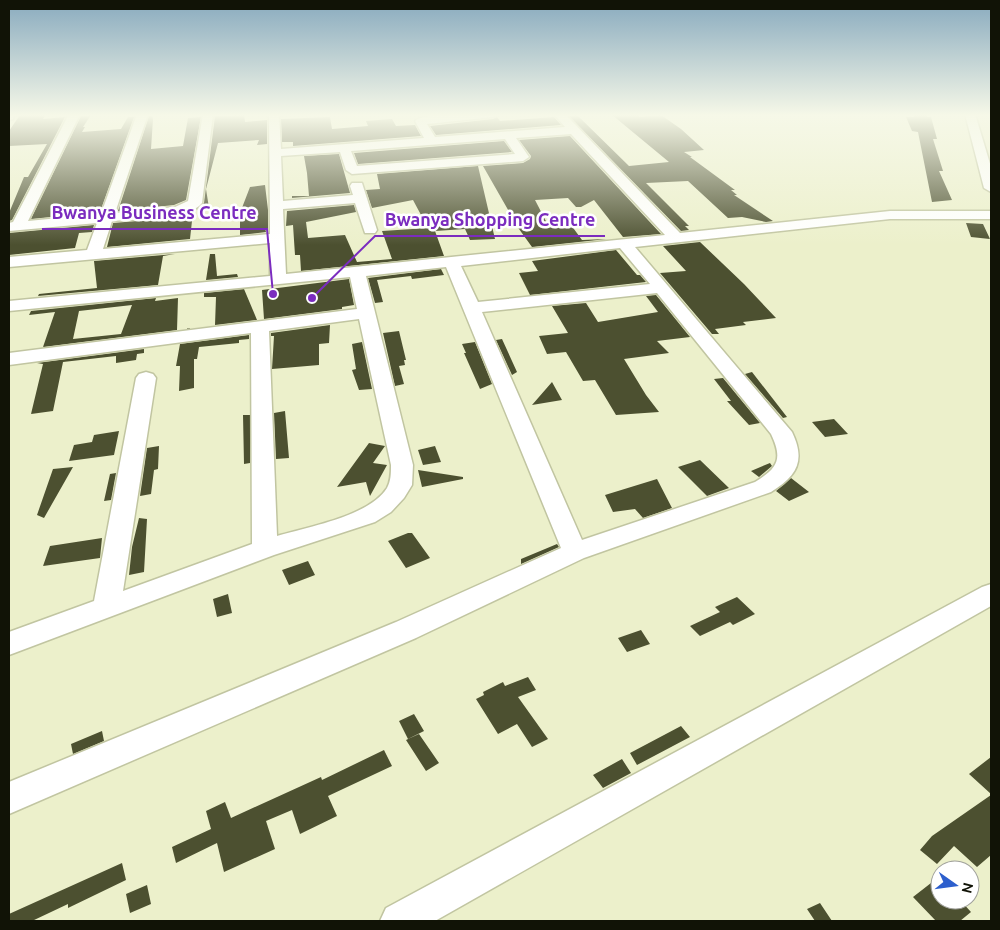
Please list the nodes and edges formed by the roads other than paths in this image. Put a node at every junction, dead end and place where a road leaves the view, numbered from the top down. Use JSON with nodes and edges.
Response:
{"nodes":[{"id":1,"x":51,"y":157,"type":"edge"},
{"id":2,"x":128,"y":157,"type":"edge"},
{"id":3,"x":201,"y":157,"type":"edge"},
{"id":4,"x":275,"y":157,"type":"edge"},
{"id":5,"x":348,"y":157,"type":"edge"},
{"id":6,"x":523,"y":157,"type":"edge"},
{"id":7,"x":600,"y":157,"type":"edge"},
{"id":8,"x":982,"y":157,"type":"edge"},
{"id":9,"x":352,"y":170,"type":"junction"},
{"id":10,"x":991,"y":188,"type":"edge"},
{"id":11,"x":361,"y":198,"type":"junction"},
{"id":12,"x":276,"y":206,"type":"junction"},
{"id":13,"x":991,"y":215,"type":"edge"},
{"id":14,"x":107,"y":218,"type":"junction"},
{"id":15,"x":13,"y":227,"type":"edge"},
{"id":16,"x":370,"y":230,"type":"dead end"},
{"id":17,"x":277,"y":238,"type":"junction"},
{"id":18,"x":676,"y":238,"type":"junction"},
{"id":19,"x":624,"y":244,"type":"junction"},
{"id":20,"x":94,"y":253,"type":"junction"},
{"id":21,"x":9,"y":262,"type":"edge"},
{"id":22,"x":452,"y":262,"type":"junction"},
{"id":23,"x":357,"y":272,"type":"junction"},
{"id":24,"x":278,"y":280,"type":"junction"},
{"id":25,"x":660,"y":288,"type":"junction"},
{"id":26,"x":9,"y":306,"type":"edge"},
{"id":27,"x":471,"y":308,"type":"junction"},
{"id":28,"x":368,"y":313,"type":"junction"},
{"id":29,"x":260,"y":327,"type":"junction"},
{"id":30,"x":9,"y":359,"type":"edge"},
{"id":31,"x":146,"y":378,"type":"dead end"},
{"id":32,"x":265,"y":549,"type":"junction"},
{"id":33,"x":575,"y":552,"type":"junction"},
{"id":34,"x":991,"y":594,"type":"edge"},
{"id":35,"x":107,"y":606,"type":"junction"},
{"id":36,"x":9,"y":644,"type":"edge"},
{"id":37,"x":9,"y":798,"type":"edge"},
{"id":38,"x":398,"y":921,"type":"edge"}],
"edges":[{"from":1,"to":15,"type":"street"},
{"from":2,"to":14,"type":"street"},
{"from":3,"to":14,"type":"street"},
{"from":4,"to":12,"type":"street"},
{"from":5,"to":9,"type":"street"},
{"from":6,"to":9,"type":"street"},
{"from":7,"to":18,"type":"street"},
{"from":8,"to":10,"type":"street"},
{"from":9,"to":11,"type":"street"},
{"from":11,"to":12,"type":"street"},
{"from":11,"to":16,"type":"street"},
{"from":12,"to":17,"type":"street"},
{"from":13,"to":18,"type":"street"},
{"from":14,"to":15,"type":"street"},
{"from":14,"to":20,"type":"street"},
{"from":17,"to":20,"type":"street"},
{"from":17,"to":24,"type":"street"},
{"from":18,"to":19,"type":"street"},
{"from":19,"to":22,"type":"street"},
{"from":19,"to":25,"type":"street"},
{"from":20,"to":21,"type":"street"},
{"from":22,"to":23,"type":"street"},
{"from":22,"to":27,"type":"street"},
{"from":23,"to":24,"type":"street"},
{"from":23,"to":28,"type":"street"},
{"from":24,"to":26,"type":"street"},
{"from":25,"to":27,"type":"street"},
{"from":25,"to":33,"type":"street"},
{"from":27,"to":33,"type":"street"},
{"from":28,"to":29,"type":"street"},
{"from":28,"to":32,"type":"street"},
{"from":29,"to":30,"type":"street"},
{"from":29,"to":32,"type":"street"},
{"from":31,"to":35,"type":"street"},
{"from":32,"to":35,"type":"street"},
{"from":33,"to":37,"type":"street"},
{"from":34,"to":38,"type":"street"},
{"from":35,"to":36,"type":"street"}]}
